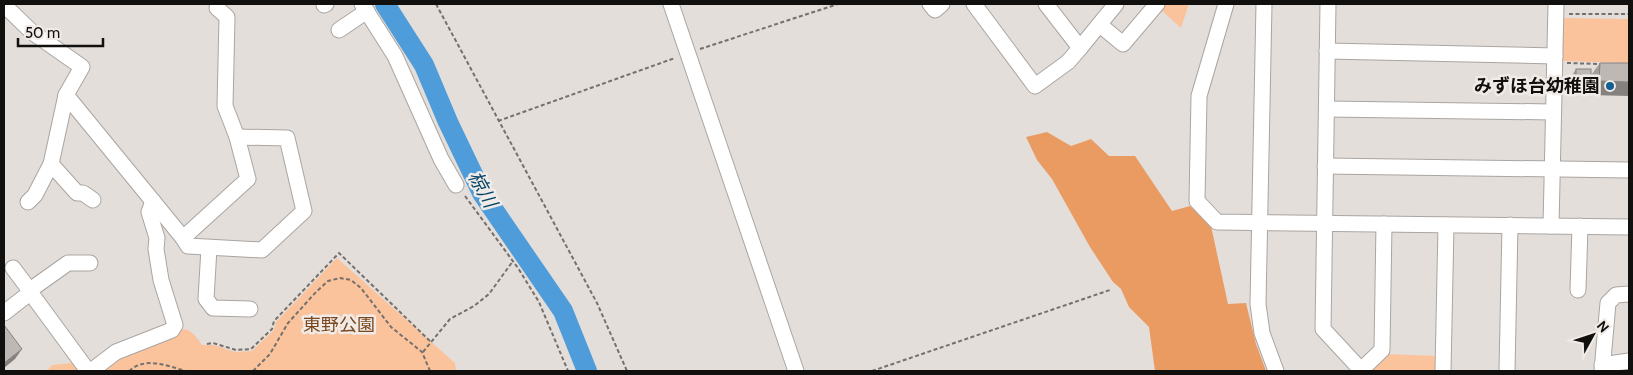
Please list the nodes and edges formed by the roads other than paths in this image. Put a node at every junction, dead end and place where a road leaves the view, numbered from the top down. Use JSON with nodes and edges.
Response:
{"nodes":[{"id":1,"x":671,"y":4,"type":"edge"},
{"id":2,"x":930,"y":4,"type":"edge"},
{"id":3,"x":942,"y":4,"type":"edge"},
{"id":4,"x":974,"y":4,"type":"edge"},
{"id":5,"x":1046,"y":4,"type":"edge"},
{"id":6,"x":1116,"y":4,"type":"edge"},
{"id":7,"x":1157,"y":4,"type":"edge"},
{"id":8,"x":1226,"y":4,"type":"edge"},
{"id":9,"x":1264,"y":4,"type":"edge"},
{"id":10,"x":1328,"y":4,"type":"edge"},
{"id":11,"x":4,"y":5,"type":"edge"},
{"id":12,"x":218,"y":8,"type":"dead end"},
{"id":13,"x":365,"y":8,"type":"edge"},
{"id":14,"x":1560,"y":9,"type":"edge"},
{"id":15,"x":1100,"y":25,"type":"junction"},
{"id":16,"x":339,"y":30,"type":"dead end"},
{"id":17,"x":1080,"y":48,"type":"junction"},
{"id":18,"x":1327,"y":51,"type":"junction"},
{"id":19,"x":1559,"y":60,"type":"junction"},
{"id":20,"x":66,"y":95,"type":"junction"},
{"id":21,"x":1326,"y":109,"type":"junction"},
{"id":22,"x":1553,"y":112,"type":"junction"},
{"id":23,"x":237,"y":137,"type":"junction"},
{"id":24,"x":51,"y":164,"type":"junction"},
{"id":25,"x":1325,"y":166,"type":"junction"},
{"id":26,"x":1552,"y":169,"type":"junction"},
{"id":27,"x":1629,"y":170,"type":"edge"},
{"id":28,"x":456,"y":185,"type":"road end"},
{"id":29,"x":93,"y":200,"type":"dead end"},
{"id":30,"x":28,"y":202,"type":"dead end"},
{"id":31,"x":153,"y":202,"type":"junction"},
{"id":32,"x":1261,"y":223,"type":"junction"},
{"id":33,"x":1324,"y":224,"type":"junction"},
{"id":34,"x":1384,"y":224,"type":"junction"},
{"id":35,"x":1446,"y":225,"type":"junction"},
{"id":36,"x":1510,"y":226,"type":"junction"},
{"id":37,"x":1551,"y":226,"type":"junction"},
{"id":38,"x":1580,"y":226,"type":"junction"},
{"id":39,"x":1629,"y":227,"type":"edge"},
{"id":40,"x":183,"y":238,"type":"junction"},
{"id":41,"x":209,"y":248,"type":"junction"},
{"id":42,"x":90,"y":263,"type":"dead end"},
{"id":43,"x":13,"y":268,"type":"dead end"},
{"id":44,"x":1578,"y":290,"type":"dead end"},
{"id":45,"x":30,"y":291,"type":"junction"},
{"id":46,"x":1629,"y":294,"type":"edge"},
{"id":47,"x":250,"y":309,"type":"dead end"},
{"id":48,"x":4,"y":313,"type":"edge"},
{"id":49,"x":1629,"y":362,"type":"edge"},
{"id":50,"x":1602,"y":368,"type":"edge"},
{"id":51,"x":89,"y":371,"type":"edge"},
{"id":52,"x":796,"y":371,"type":"edge"},
{"id":53,"x":1276,"y":371,"type":"edge"},
{"id":54,"x":1361,"y":371,"type":"edge"},
{"id":55,"x":1443,"y":371,"type":"edge"},
{"id":56,"x":1506,"y":371,"type":"edge"}],
"edges":[{"from":1,"to":52,"type":"street"},
{"from":2,"to":3,"type":"street"},
{"from":4,"to":17,"type":"street"},
{"from":5,"to":17,"type":"street"},
{"from":6,"to":15,"type":"street"},
{"from":7,"to":15,"type":"street"},
{"from":8,"to":32,"type":"street"},
{"from":9,"to":32,"type":"street"},
{"from":10,"to":18,"type":"street"},
{"from":11,"to":20,"type":"street"},
{"from":12,"to":23,"type":"street"},
{"from":13,"to":16,"type":"street"},
{"from":13,"to":28,"type":"street"},
{"from":14,"to":19,"type":"street"},
{"from":15,"to":17,"type":"street"},
{"from":18,"to":19,"type":"street"},
{"from":18,"to":21,"type":"street"},
{"from":19,"to":22,"type":"street"},
{"from":20,"to":24,"type":"street"},
{"from":20,"to":31,"type":"street"},
{"from":21,"to":22,"type":"street"},
{"from":21,"to":25,"type":"street"},
{"from":22,"to":26,"type":"street"},
{"from":23,"to":40,"type":"street"},
{"from":23,"to":41,"type":"street"},
{"from":24,"to":29,"type":"street"},
{"from":24,"to":30,"type":"street"},
{"from":25,"to":26,"type":"street"},
{"from":25,"to":33,"type":"street"},
{"from":26,"to":27,"type":"street"},
{"from":26,"to":37,"type":"street"},
{"from":31,"to":40,"type":"street"},
{"from":31,"to":51,"type":"street"},
{"from":32,"to":33,"type":"street"},
{"from":32,"to":53,"type":"street"},
{"from":33,"to":34,"type":"street"},
{"from":33,"to":54,"type":"street"},
{"from":34,"to":35,"type":"street"},
{"from":34,"to":54,"type":"street"},
{"from":35,"to":36,"type":"street"},
{"from":35,"to":55,"type":"street"},
{"from":36,"to":37,"type":"street"},
{"from":36,"to":56,"type":"street"},
{"from":37,"to":38,"type":"street"},
{"from":38,"to":39,"type":"street"},
{"from":38,"to":44,"type":"street"},
{"from":40,"to":41,"type":"street"},
{"from":41,"to":47,"type":"street"},
{"from":42,"to":45,"type":"street"},
{"from":43,"to":45,"type":"street"},
{"from":45,"to":48,"type":"street"},
{"from":45,"to":51,"type":"street"},
{"from":46,"to":50,"type":"street"},
{"from":49,"to":50,"type":"street"}]}
